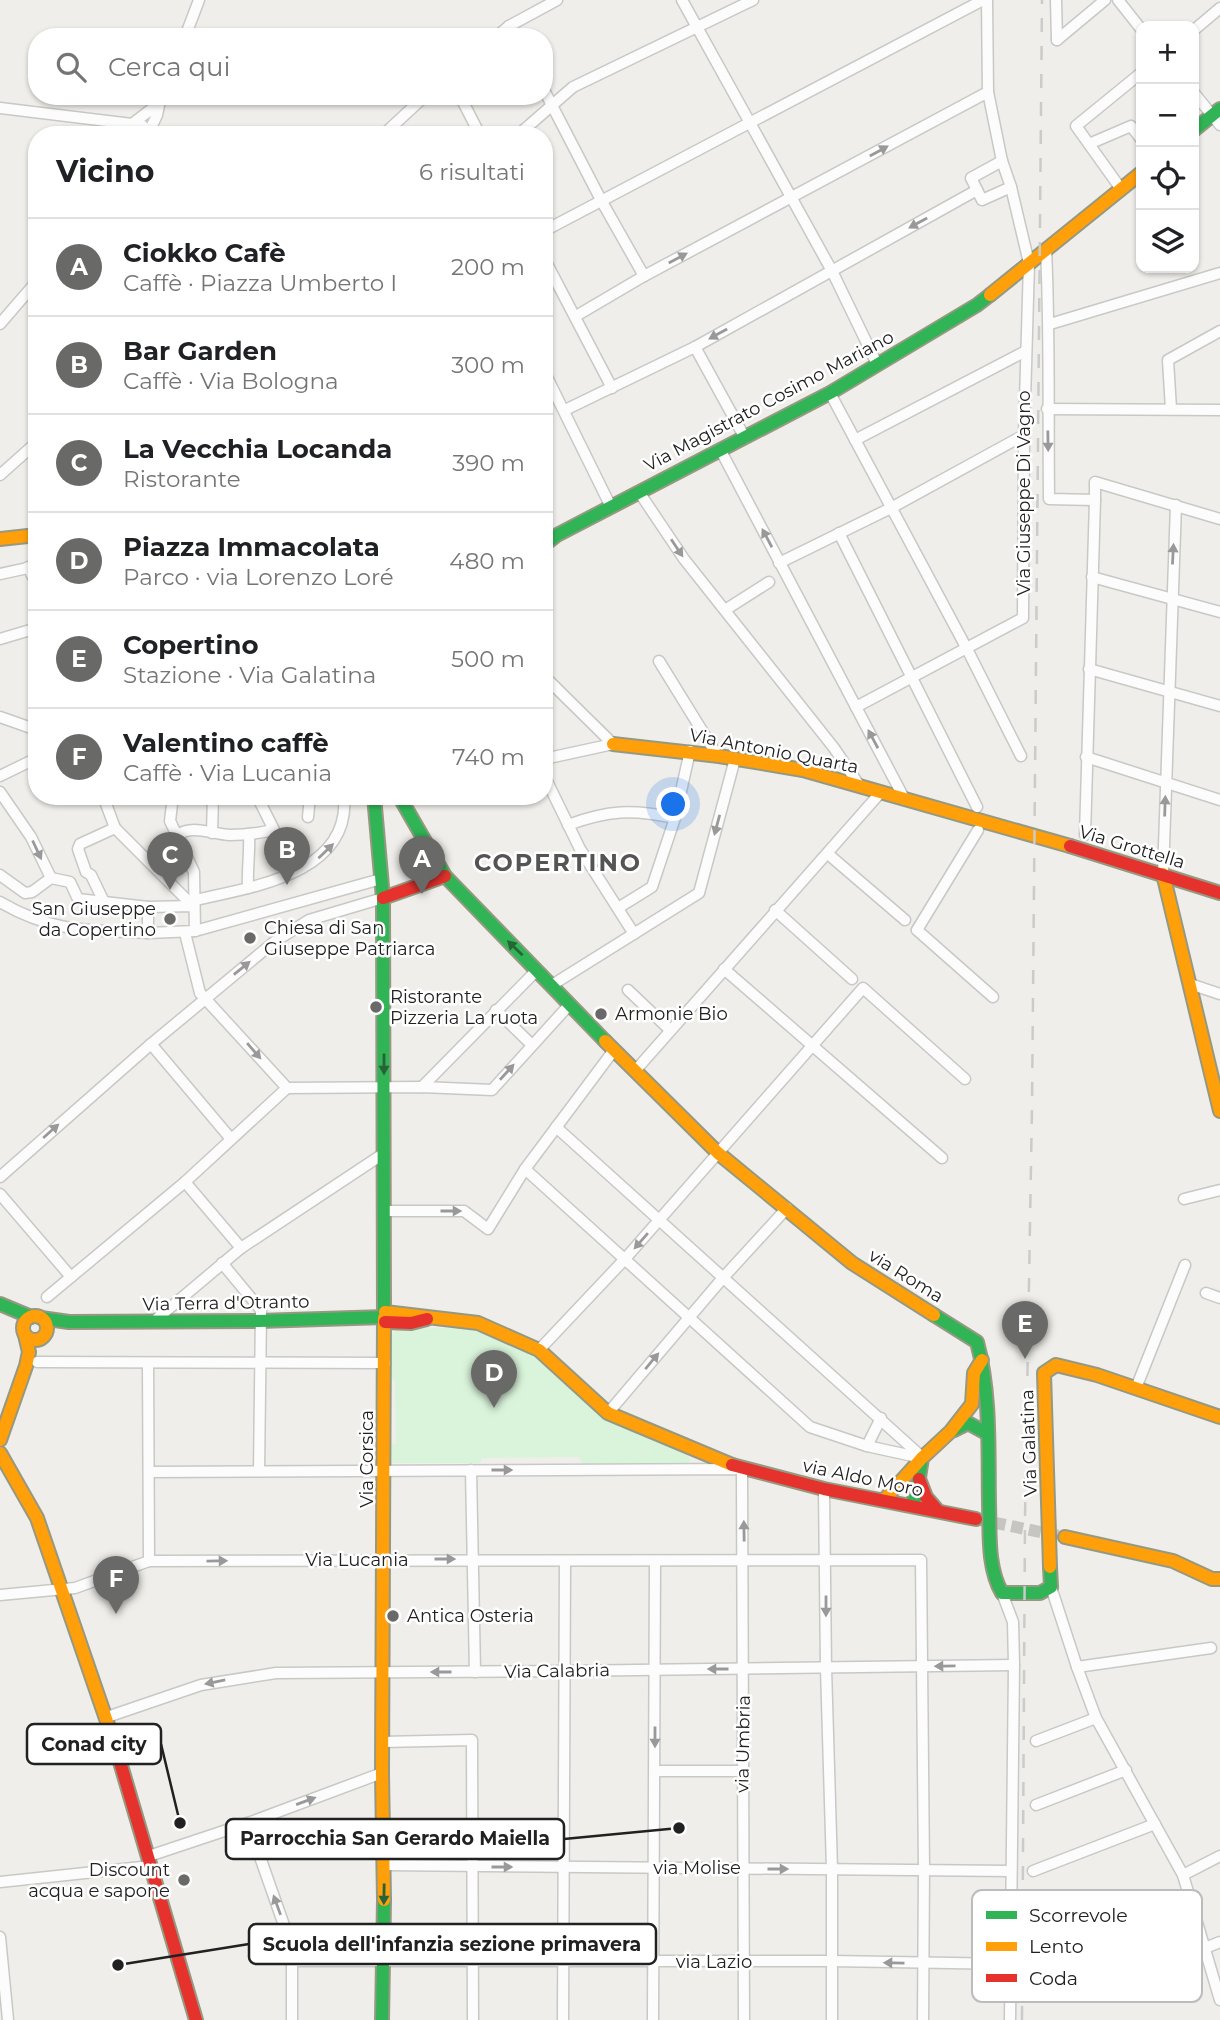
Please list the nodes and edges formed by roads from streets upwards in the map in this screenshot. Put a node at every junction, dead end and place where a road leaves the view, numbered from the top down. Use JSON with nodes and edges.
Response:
{"nodes":[{"id":1,"x":199,"y":0,"type":"edge"},
{"id":2,"x":557,"y":0,"type":"edge"},
{"id":3,"x":682,"y":0,"type":"edge"},
{"id":4,"x":753,"y":0,"type":"edge"},
{"id":5,"x":985,"y":0,"type":"edge"},
{"id":6,"x":1056,"y":0,"type":"edge"},
{"id":7,"x":1105,"y":0,"type":"edge"},
{"id":8,"x":1118,"y":0,"type":"edge"},
{"id":9,"x":1220,"y":8,"type":"edge"},
{"id":10,"x":1136,"y":23,"type":"edge"},
{"id":11,"x":509,"y":26,"type":"joint"},
{"id":12,"x":1199,"y":26,"type":"edge"},
{"id":13,"x":188,"y":28,"type":"edge"},
{"id":14,"x":507,"y":28,"type":"edge"},
{"id":15,"x":697,"y":28,"type":"junction"},
{"id":16,"x":1136,"y":77,"type":"edge"},
{"id":17,"x":988,"y":92,"type":"junction"},
{"id":18,"x":1199,"y":98,"type":"edge"},
{"id":19,"x":553,"y":103,"type":"edge"},
{"id":20,"x":157,"y":105,"type":"edge"},
{"id":21,"x":158,"y":105,"type":"edge"},
{"id":22,"x":415,"y":105,"type":"edge"},
{"id":23,"x":465,"y":105,"type":"edge"},
{"id":24,"x":551,"y":105,"type":"edge"},
{"id":25,"x":553,"y":105,"type":"edge"},
{"id":26,"x":0,"y":108,"type":"edge"},
{"id":27,"x":1218,"y":116,"type":"edge"},
{"id":28,"x":752,"y":123,"type":"junction"},
{"id":29,"x":116,"y":126,"type":"edge"},
{"id":30,"x":144,"y":126,"type":"edge"},
{"id":31,"x":146,"y":126,"type":"edge"},
{"id":32,"x":393,"y":126,"type":"edge"},
{"id":33,"x":475,"y":126,"type":"edge"},
{"id":34,"x":528,"y":126,"type":"edge"},
{"id":35,"x":1199,"y":127,"type":"edge"},
{"id":36,"x":1136,"y":132,"type":"edge"},
{"id":37,"x":1089,"y":144,"type":"junction"},
{"id":38,"x":1002,"y":161,"type":"junction"},
{"id":39,"x":1136,"y":177,"type":"edge"},
{"id":40,"x":1011,"y":187,"type":"junction"},
{"id":41,"x":1121,"y":189,"type":"junction"},
{"id":42,"x":977,"y":190,"type":"junction"},
{"id":43,"x":792,"y":198,"type":"junction"},
{"id":44,"x":601,"y":200,"type":"junction"},
{"id":45,"x":553,"y":226,"type":"edge"},
{"id":46,"x":1038,"y":256,"type":"junction"},
{"id":47,"x":832,"y":271,"type":"junction"},
{"id":48,"x":1220,"y":273,"type":"edge"},
{"id":49,"x":553,"y":274,"type":"edge"},
{"id":50,"x":644,"y":276,"type":"junction"},
{"id":51,"x":28,"y":291,"type":"edge"},
{"id":52,"x":576,"y":316,"type":"junction"},
{"id":53,"x":0,"y":324,"type":"edge"},
{"id":54,"x":1050,"y":324,"type":"junction"},
{"id":55,"x":1220,"y":331,"type":"edge"},
{"id":56,"x":695,"y":347,"type":"junction"},
{"id":57,"x":1026,"y":351,"type":"junction"},
{"id":58,"x":877,"y":365,"type":"junction"},
{"id":59,"x":553,"y":388,"type":"edge"},
{"id":60,"x":612,"y":388,"type":"junction"},
{"id":61,"x":830,"y":393,"type":"junction"},
{"id":62,"x":1047,"y":409,"type":"junction"},
{"id":63,"x":1171,"y":409,"type":"junction"},
{"id":64,"x":565,"y":410,"type":"junction"},
{"id":65,"x":1220,"y":410,"type":"edge"},
{"id":66,"x":1024,"y":435,"type":"junction"},
{"id":67,"x":745,"y":438,"type":"junction"},
{"id":68,"x":855,"y":440,"type":"junction"},
{"id":69,"x":28,"y":450,"type":"edge"},
{"id":70,"x":720,"y":452,"type":"junction"},
{"id":71,"x":0,"y":475,"type":"edge"},
{"id":72,"x":639,"y":492,"type":"junction"},
{"id":73,"x":1095,"y":500,"type":"junction"},
{"id":74,"x":1175,"y":506,"type":"junction"},
{"id":75,"x":611,"y":507,"type":"junction"},
{"id":76,"x":891,"y":508,"type":"junction"},
{"id":77,"x":1220,"y":519,"type":"edge"},
{"id":78,"x":839,"y":533,"type":"junction"},
{"id":79,"x":28,"y":536,"type":"edge"},
{"id":80,"x":553,"y":538,"type":"edge"},
{"id":81,"x":0,"y":539,"type":"edge"},
{"id":82,"x":779,"y":563,"type":"junction"},
{"id":83,"x":28,"y":568,"type":"edge"},
{"id":84,"x":0,"y":574,"type":"edge"},
{"id":85,"x":1092,"y":577,"type":"junction"},
{"id":86,"x":769,"y":582,"type":"dead end"},
{"id":87,"x":1171,"y":598,"type":"junction"},
{"id":88,"x":725,"y":610,"type":"junction"},
{"id":89,"x":1220,"y":612,"type":"edge"},
{"id":90,"x":28,"y":631,"type":"edge"},
{"id":91,"x":0,"y":639,"type":"edge"},
{"id":92,"x":967,"y":649,"type":"junction"},
{"id":93,"x":659,"y":661,"type":"dead end"},
{"id":94,"x":1089,"y":669,"type":"junction"},
{"id":95,"x":911,"y":678,"type":"junction"},
{"id":96,"x":553,"y":685,"type":"edge"},
{"id":97,"x":1169,"y":691,"type":"junction"},
{"id":98,"x":1220,"y":706,"type":"edge"},
{"id":99,"x":856,"y":707,"type":"junction"},
{"id":100,"x":0,"y":717,"type":"edge"},
{"id":101,"x":28,"y":727,"type":"edge"},
{"id":102,"x":613,"y":744,"type":"junction"},
{"id":103,"x":690,"y":751,"type":"junction"},
{"id":104,"x":718,"y":755,"type":"junction"},
{"id":105,"x":1021,"y":756,"type":"dead end"},
{"id":106,"x":553,"y":757,"type":"edge"},
{"id":107,"x":1086,"y":757,"type":"junction"},
{"id":108,"x":735,"y":759,"type":"junction"},
{"id":109,"x":28,"y":762,"type":"edge"},
{"id":110,"x":0,"y":776,"type":"edge"},
{"id":111,"x":1166,"y":781,"type":"junction"},
{"id":112,"x":859,"y":785,"type":"junction"},
{"id":113,"x":0,"y":792,"type":"edge"},
{"id":114,"x":881,"y":792,"type":"junction"},
{"id":115,"x":553,"y":794,"type":"edge"},
{"id":116,"x":905,"y":800,"type":"junction"},
{"id":117,"x":1220,"y":800,"type":"edge"},
{"id":118,"x":106,"y":805,"type":"edge"},
{"id":119,"x":172,"y":805,"type":"edge"},
{"id":120,"x":213,"y":805,"type":"edge"},
{"id":121,"x":262,"y":805,"type":"edge"},
{"id":122,"x":309,"y":805,"type":"edge"},
{"id":123,"x":345,"y":805,"type":"edge"},
{"id":124,"x":375,"y":805,"type":"edge"},
{"id":125,"x":404,"y":805,"type":"edge"},
{"id":126,"x":977,"y":807,"type":"dead end"},
{"id":127,"x":308,"y":817,"type":"dead end"},
{"id":128,"x":675,"y":818,"type":"junction"},
{"id":129,"x":568,"y":825,"type":"junction"},
{"id":130,"x":115,"y":828,"type":"junction"},
{"id":131,"x":978,"y":830,"type":"dead end"},
{"id":132,"x":175,"y":832,"type":"junction"},
{"id":133,"x":212,"y":833,"type":"junction"},
{"id":134,"x":249,"y":834,"type":"junction"},
{"id":135,"x":1034,"y":835,"type":"joint"},
{"id":136,"x":1084,"y":835,"type":"dead end"},
{"id":137,"x":828,"y":854,"type":"junction"},
{"id":138,"x":1163,"y":874,"type":"junction"},
{"id":139,"x":92,"y":875,"type":"junction"},
{"id":140,"x":0,"y":876,"type":"edge"},
{"id":141,"x":445,"y":876,"type":"junction"},
{"id":142,"x":51,"y":878,"type":"junction"},
{"id":143,"x":381,"y":879,"type":"junction"},
{"id":144,"x":70,"y":882,"type":"junction"},
{"id":145,"x":248,"y":888,"type":"junction"},
{"id":146,"x":1220,"y":893,"type":"edge"},
{"id":147,"x":383,"y":898,"type":"junction"},
{"id":148,"x":0,"y":902,"type":"edge"},
{"id":149,"x":104,"y":902,"type":"junction"},
{"id":150,"x":304,"y":902,"type":"junction"},
{"id":151,"x":194,"y":903,"type":"junction"},
{"id":152,"x":148,"y":907,"type":"junction"},
{"id":153,"x":618,"y":908,"type":"junction"},
{"id":154,"x":775,"y":911,"type":"junction"},
{"id":155,"x":309,"y":920,"type":"junction"},
{"id":156,"x":905,"y":920,"type":"dead end"},
{"id":157,"x":190,"y":932,"type":"junction"},
{"id":158,"x":148,"y":933,"type":"junction"},
{"id":159,"x":634,"y":934,"type":"junction"},
{"id":160,"x":724,"y":968,"type":"junction"},
{"id":161,"x":537,"y":970,"type":"junction"},
{"id":162,"x":852,"y":979,"type":"dead end"},
{"id":163,"x":1190,"y":984,"type":"junction"},
{"id":164,"x":552,"y":985,"type":"junction"},
{"id":165,"x":628,"y":990,"type":"dead end"},
{"id":166,"x":1220,"y":994,"type":"edge"},
{"id":167,"x":206,"y":997,"type":"junction"},
{"id":168,"x":993,"y":997,"type":"dead end"},
{"id":169,"x":570,"y":1004,"type":"junction"},
{"id":170,"x":496,"y":1010,"type":"junction"},
{"id":171,"x":670,"y":1030,"type":"junction"},
{"id":172,"x":151,"y":1044,"type":"junction"},
{"id":173,"x":532,"y":1045,"type":"junction"},
{"id":174,"x":812,"y":1046,"type":"junction"},
{"id":175,"x":614,"y":1050,"type":"junction"},
{"id":176,"x":635,"y":1071,"type":"junction"},
{"id":177,"x":965,"y":1079,"type":"dead end"},
{"id":178,"x":422,"y":1087,"type":"junction"},
{"id":179,"x":287,"y":1088,"type":"junction"},
{"id":180,"x":384,"y":1088,"type":"junction"},
{"id":181,"x":1218,"y":1098,"type":"edge"},
{"id":182,"x":1220,"y":1111,"type":"edge"},
{"id":183,"x":556,"y":1127,"type":"junction"},
{"id":184,"x":231,"y":1139,"type":"junction"},
{"id":185,"x":718,"y":1153,"type":"junction"},
{"id":186,"x":383,"y":1154,"type":"junction"},
{"id":187,"x":942,"y":1158,"type":"dead end"},
{"id":188,"x":525,"y":1169,"type":"junction"},
{"id":189,"x":0,"y":1177,"type":"edge"},
{"id":190,"x":185,"y":1182,"type":"junction"},
{"id":191,"x":1220,"y":1191,"type":"edge"},
{"id":192,"x":0,"y":1194,"type":"edge"},
{"id":193,"x":1184,"y":1199,"type":"dead end"},
{"id":194,"x":787,"y":1208,"type":"junction"},
{"id":195,"x":383,"y":1211,"type":"junction"},
{"id":196,"x":659,"y":1221,"type":"junction"},
{"id":197,"x":242,"y":1248,"type":"junction"},
{"id":198,"x":624,"y":1260,"type":"junction"},
{"id":199,"x":222,"y":1263,"type":"junction"},
{"id":200,"x":1185,"y":1265,"type":"dead end"},
{"id":201,"x":71,"y":1277,"type":"junction"},
{"id":202,"x":722,"y":1279,"type":"junction"},
{"id":203,"x":1206,"y":1293,"type":"dead end"},
{"id":204,"x":47,"y":1297,"type":"dead end"},
{"id":205,"x":1220,"y":1298,"type":"edge"},
{"id":206,"x":0,"y":1304,"type":"edge"},
{"id":207,"x":0,"y":1312,"type":"edge"},
{"id":208,"x":36,"y":1317,"type":"junction"},
{"id":209,"x":385,"y":1317,"type":"junction"},
{"id":210,"x":688,"y":1318,"type":"junction"},
{"id":211,"x":259,"y":1321,"type":"junction"},
{"id":212,"x":69,"y":1322,"type":"junction"},
{"id":213,"x":153,"y":1322,"type":"junction"},
{"id":214,"x":24,"y":1331,"type":"junction"},
{"id":215,"x":42,"y":1335,"type":"junction"},
{"id":216,"x":539,"y":1350,"type":"junction"},
{"id":217,"x":29,"y":1352,"type":"junction"},
{"id":218,"x":982,"y":1360,"type":"junction"},
{"id":219,"x":37,"y":1362,"type":"dead end"},
{"id":220,"x":148,"y":1363,"type":"junction"},
{"id":221,"x":260,"y":1363,"type":"junction"},
{"id":222,"x":384,"y":1363,"type":"junction"},
{"id":223,"x":1136,"y":1388,"type":"junction"},
{"id":224,"x":972,"y":1404,"type":"junction"},
{"id":225,"x":987,"y":1411,"type":"junction"},
{"id":226,"x":608,"y":1413,"type":"junction"},
{"id":227,"x":1220,"y":1417,"type":"edge"},
{"id":228,"x":881,"y":1418,"type":"junction"},
{"id":229,"x":968,"y":1423,"type":"junction"},
{"id":230,"x":951,"y":1431,"type":"junction"},
{"id":231,"x":988,"y":1434,"type":"junction"},
{"id":232,"x":0,"y":1440,"type":"edge"},
{"id":233,"x":867,"y":1446,"type":"junction"},
{"id":234,"x":0,"y":1452,"type":"edge"},
{"id":235,"x":922,"y":1458,"type":"junction"},
{"id":236,"x":743,"y":1469,"type":"junction"},
{"id":237,"x":471,"y":1470,"type":"junction"},
{"id":238,"x":259,"y":1471,"type":"junction"},
{"id":239,"x":385,"y":1471,"type":"junction"},
{"id":240,"x":149,"y":1472,"type":"junction"},
{"id":241,"x":914,"y":1475,"type":"junction"},
{"id":242,"x":824,"y":1489,"type":"junction"},
{"id":243,"x":884,"y":1500,"type":"junction"},
{"id":244,"x":910,"y":1506,"type":"junction"},
{"id":245,"x":938,"y":1511,"type":"junction"},
{"id":246,"x":976,"y":1519,"type":"tunnel mouth"},
{"id":247,"x":1065,"y":1537,"type":"tunnel mouth"},
{"id":248,"x":384,"y":1559,"type":"junction"},
{"id":249,"x":473,"y":1559,"type":"junction"},
{"id":250,"x":744,"y":1560,"type":"junction"},
{"id":251,"x":826,"y":1560,"type":"junction"},
{"id":252,"x":149,"y":1561,"type":"junction"},
{"id":253,"x":565,"y":1561,"type":"junction"},
{"id":254,"x":655,"y":1561,"type":"junction"},
{"id":255,"x":1220,"y":1579,"type":"edge"},
{"id":256,"x":1051,"y":1587,"type":"junction"},
{"id":257,"x":63,"y":1589,"type":"junction"},
{"id":258,"x":1002,"y":1593,"type":"junction"},
{"id":259,"x":0,"y":1595,"type":"edge"},
{"id":260,"x":1211,"y":1648,"type":"dead end"},
{"id":261,"x":1014,"y":1665,"type":"junction"},
{"id":262,"x":922,"y":1666,"type":"junction"},
{"id":263,"x":1077,"y":1667,"type":"junction"},
{"id":264,"x":825,"y":1668,"type":"junction"},
{"id":265,"x":655,"y":1669,"type":"junction"},
{"id":266,"x":743,"y":1669,"type":"junction"},
{"id":267,"x":564,"y":1671,"type":"junction"},
{"id":268,"x":383,"y":1672,"type":"junction"},
{"id":269,"x":475,"y":1672,"type":"junction"},
{"id":270,"x":107,"y":1717,"type":"junction"},
{"id":271,"x":1096,"y":1718,"type":"junction"},
{"id":272,"x":1035,"y":1741,"type":"dead end"},
{"id":273,"x":382,"y":1742,"type":"junction"},
{"id":274,"x":1126,"y":1770,"type":"junction"},
{"id":275,"x":655,"y":1771,"type":"junction"},
{"id":276,"x":742,"y":1771,"type":"junction"},
{"id":277,"x":382,"y":1773,"type":"junction"},
{"id":278,"x":1036,"y":1805,"type":"dead end"},
{"id":279,"x":248,"y":1823,"type":"junction"},
{"id":280,"x":1155,"y":1824,"type":"junction"},
{"id":281,"x":1220,"y":1856,"type":"edge"},
{"id":282,"x":150,"y":1861,"type":"junction"},
{"id":283,"x":385,"y":1865,"type":"junction"},
{"id":284,"x":472,"y":1867,"type":"junction"},
{"id":285,"x":564,"y":1867,"type":"junction"},
{"id":286,"x":653,"y":1868,"type":"junction"},
{"id":287,"x":742,"y":1869,"type":"junction"},
{"id":288,"x":832,"y":1869,"type":"junction"},
{"id":289,"x":924,"y":1869,"type":"junction"},
{"id":290,"x":1010,"y":1871,"type":"junction"},
{"id":291,"x":1033,"y":1871,"type":"dead end"},
{"id":292,"x":1182,"y":1875,"type":"junction"},
{"id":293,"x":0,"y":1882,"type":"edge"},
{"id":294,"x":1010,"y":1890,"type":"edge"},
{"id":295,"x":1187,"y":1890,"type":"edge"},
{"id":296,"x":0,"y":1937,"type":"edge"},
{"id":297,"x":1202,"y":1940,"type":"edge"},
{"id":298,"x":1220,"y":1942,"type":"edge"},
{"id":299,"x":1204,"y":1947,"type":"junction"},
{"id":300,"x":292,"y":1961,"type":"junction"},
{"id":301,"x":473,"y":1961,"type":"junction"},
{"id":302,"x":563,"y":1961,"type":"junction"},
{"id":303,"x":831,"y":1961,"type":"junction"},
{"id":304,"x":383,"y":1962,"type":"junction"},
{"id":305,"x":653,"y":1962,"type":"junction"},
{"id":306,"x":743,"y":1962,"type":"junction"},
{"id":307,"x":922,"y":1964,"type":"junction"},
{"id":308,"x":972,"y":1964,"type":"edge"},
{"id":309,"x":1220,"y":2000,"type":"edge"},
{"id":310,"x":1010,"y":2002,"type":"edge"},
{"id":311,"x":8,"y":2020,"type":"edge"},
{"id":312,"x":196,"y":2020,"type":"edge"},
{"id":313,"x":292,"y":2020,"type":"edge"},
{"id":314,"x":382,"y":2020,"type":"edge"},
{"id":315,"x":473,"y":2020,"type":"edge"},
{"id":316,"x":563,"y":2020,"type":"edge"},
{"id":317,"x":653,"y":2020,"type":"edge"},
{"id":318,"x":744,"y":2020,"type":"edge"},
{"id":319,"x":832,"y":2020,"type":"edge"},
{"id":320,"x":923,"y":2020,"type":"edge"},
{"id":321,"x":1010,"y":2020,"type":"edge"}],
"edges":[{"from":1,"to":13,"type":"street"},
{"from":2,"to":11,"type":"street"},
{"from":3,"to":15,"type":"street"},
{"from":4,"to":15,"type":"street"},
{"from":5,"to":17,"type":"street"},
{"from":5,"to":28,"type":"street"},
{"from":6,"to":7,"type":"street"},
{"from":8,"to":10,"type":"street"},
{"from":9,"to":12,"type":"street"},
{"from":11,"to":14,"type":"street"},
{"from":15,"to":19,"type":"street"},
{"from":15,"to":28,"type":"street"},
{"from":16,"to":37,"type":"street"},
{"from":17,"to":38,"type":"street"},
{"from":43,"to":17,"type":"street","one_way":true},
{"from":18,"to":27,"type":"street"},
{"from":20,"to":30,"type":"street"},
{"from":21,"to":31,"type":"street"},
{"from":22,"to":32,"type":"street"},
{"from":23,"to":33,"type":"street"},
{"from":24,"to":34,"type":"street"},
{"from":25,"to":44,"type":"street"},
{"from":26,"to":29,"type":"street"},
{"from":27,"to":35,"type":"street"},
{"from":28,"to":43,"type":"street"},
{"from":28,"to":44,"type":"street"},
{"from":36,"to":37,"type":"street"},
{"from":37,"to":41,"type":"street"},
{"from":38,"to":40,"type":"street"},
{"from":38,"to":42,"type":"street"},
{"from":39,"to":41,"type":"street","name":"Via Magistrato Cosimo Mariano"},
{"from":40,"to":42,"type":"street"},
{"from":40,"to":46,"type":"street"},
{"from":41,"to":46,"type":"street","name":"Via Magistrato Cosimo Mariano"},
{"from":42,"to":47,"type":"street","one_way":true},
{"from":43,"to":47,"type":"street"},
{"from":50,"to":43,"type":"street","one_way":true},
{"from":44,"to":45,"type":"street"},
{"from":44,"to":50,"type":"street"},
{"from":46,"to":54,"type":"street"},
{"from":46,"to":57,"type":"street","name":"Via Giuseppe Di Vagno"},
{"from":46,"to":58,"type":"street","name":"Via Magistrato Cosimo Mariano"},
{"from":47,"to":56,"type":"street","one_way":true},
{"from":47,"to":58,"type":"street"},
{"from":48,"to":54,"type":"street"},
{"from":49,"to":52,"type":"street"},
{"from":50,"to":52,"type":"street"},
{"from":51,"to":53,"type":"street"},
{"from":52,"to":60,"type":"street"},
{"from":54,"to":62,"type":"street"},
{"from":55,"to":63,"type":"street"},
{"from":56,"to":60,"type":"street"},
{"from":56,"to":67,"type":"street"},
{"from":57,"to":66,"type":"street","name":"Via Giuseppe Di Vagno"},
{"from":57,"to":68,"type":"street"},
{"from":58,"to":61,"type":"street","name":"Via Magistrato Cosimo Mariano"},
{"from":59,"to":64,"type":"street"},
{"from":60,"to":64,"type":"street"},
{"from":61,"to":67,"type":"street","name":"Via Magistrato Cosimo Mariano"},
{"from":61,"to":68,"type":"street"},
{"from":62,"to":63,"type":"street"},
{"from":62,"to":73,"type":"street","one_way":true},
{"from":63,"to":65,"type":"street"},
{"from":64,"to":75,"type":"street"},
{"from":66,"to":76,"type":"street"},
{"from":66,"to":92,"type":"street","name":"Via Giuseppe Di Vagno"},
{"from":67,"to":70,"type":"street","name":"Via Magistrato Cosimo Mariano"},
{"from":68,"to":76,"type":"street"},
{"from":69,"to":71,"type":"street"},
{"from":70,"to":72,"type":"street","name":"Via Magistrato Cosimo Mariano"},
{"from":82,"to":70,"type":"street","one_way":true},
{"from":72,"to":75,"type":"street","name":"Via Magistrato Cosimo Mariano"},
{"from":72,"to":88,"type":"street","one_way":true},
{"from":73,"to":74,"type":"street"},
{"from":73,"to":85,"type":"street"},
{"from":74,"to":77,"type":"street"},
{"from":87,"to":74,"type":"street","one_way":true},
{"from":75,"to":80,"type":"street","name":"Via Magistrato Cosimo Mariano"},
{"from":76,"to":78,"type":"street"},
{"from":76,"to":92,"type":"street"},
{"from":78,"to":82,"type":"street"},
{"from":78,"to":95,"type":"street"},
{"from":79,"to":81,"type":"street"},
{"from":82,"to":99,"type":"street"},
{"from":83,"to":84,"type":"street"},
{"from":85,"to":87,"type":"street"},
{"from":85,"to":94,"type":"street"},
{"from":86,"to":88,"type":"street"},
{"from":87,"to":89,"type":"street"},
{"from":87,"to":97,"type":"street"},
{"from":88,"to":112,"type":"street"},
{"from":90,"to":91,"type":"street"},
{"from":92,"to":95,"type":"street","name":"Via Giuseppe Di Vagno"},
{"from":92,"to":105,"type":"street"},
{"from":93,"to":104,"type":"street"},
{"from":94,"to":97,"type":"street"},
{"from":94,"to":107,"type":"street"},
{"from":95,"to":99,"type":"street","name":"Via Giuseppe Di Vagno"},
{"from":95,"to":126,"type":"street"},
{"from":96,"to":102,"type":"street"},
{"from":97,"to":98,"type":"street"},
{"from":97,"to":111,"type":"street"},
{"from":116,"to":99,"type":"street","one_way":true},
{"from":100,"to":101,"type":"street"},
{"from":102,"to":103,"type":"street","name":"Via Antonio Quarta"},
{"from":102,"to":106,"type":"street","name":"Via Antonio Quarta"},
{"from":103,"to":104,"type":"street","name":"Via Antonio Quarta"},
{"from":103,"to":128,"type":"street"},
{"from":104,"to":108,"type":"street","name":"Via Antonio Quarta"},
{"from":107,"to":111,"type":"street"},
{"from":107,"to":136,"type":"street"},
{"from":108,"to":112,"type":"street","name":"Via Antonio Quarta"},
{"from":108,"to":159,"type":"street","one_way":true},
{"from":109,"to":110,"type":"street"},
{"from":111,"to":117,"type":"street"},
{"from":138,"to":111,"type":"street","one_way":true},
{"from":112,"to":114,"type":"street","name":"Via Antonio Quarta"},
{"from":113,"to":142,"type":"street","one_way":true},
{"from":114,"to":116,"type":"street","name":"Via Antonio Quarta"},
{"from":114,"to":137,"type":"street"},
{"from":115,"to":129,"type":"street"},
{"from":116,"to":135,"type":"street","name":"Via Antonio Quarta"},
{"from":118,"to":130,"type":"street"},
{"from":119,"to":132,"type":"street"},
{"from":120,"to":133,"type":"street"},
{"from":121,"to":134,"type":"street"},
{"from":122,"to":127,"type":"street"},
{"from":145,"to":123,"type":"street","one_way":true},
{"from":124,"to":143,"type":"street","name":"Via Corsica"},
{"from":125,"to":141,"type":"street","name":"via Roma"},
{"from":128,"to":129,"type":"street"},
{"from":128,"to":153,"type":"street"},
{"from":129,"to":153,"type":"street"},
{"from":130,"to":139,"type":"street"},
{"from":130,"to":151,"type":"street"},
{"from":131,"to":168,"type":"street"},
{"from":132,"to":133,"type":"street"},
{"from":132,"to":151,"type":"street"},
{"from":133,"to":134,"type":"street"},
{"from":134,"to":145,"type":"street"},
{"from":135,"to":138,"type":"street","name":"Via Grottella"},
{"from":137,"to":154,"type":"street"},
{"from":137,"to":156,"type":"street"},
{"from":138,"to":146,"type":"street","name":"Via Grottella"},
{"from":138,"to":163,"type":"street"},
{"from":139,"to":144,"type":"street"},
{"from":139,"to":149,"type":"street"},
{"from":140,"to":142,"type":"street"},
{"from":141,"to":147,"type":"street"},
{"from":161,"to":141,"type":"street","name":"via Roma","one_way":true},
{"from":142,"to":144,"type":"street"},
{"from":143,"to":147,"type":"street","name":"Via Corsica"},
{"from":143,"to":150,"type":"street"},
{"from":144,"to":149,"type":"street"},
{"from":145,"to":151,"type":"street"},
{"from":147,"to":155,"type":"street"},
{"from":147,"to":180,"type":"street","name":"Via Corsica","one_way":true},
{"from":148,"to":158,"type":"street"},
{"from":149,"to":152,"type":"street"},
{"from":150,"to":155,"type":"street"},
{"from":150,"to":157,"type":"street"},
{"from":151,"to":152,"type":"street"},
{"from":151,"to":157,"type":"street"},
{"from":152,"to":158,"type":"street"},
{"from":153,"to":159,"type":"street"},
{"from":154,"to":160,"type":"street"},
{"from":154,"to":162,"type":"street"},
{"from":167,"to":155,"type":"street","one_way":true},
{"from":157,"to":158,"type":"street"},
{"from":157,"to":167,"type":"street"},
{"from":159,"to":164,"type":"street"},
{"from":160,"to":171,"type":"street"},
{"from":160,"to":174,"type":"street"},
{"from":161,"to":164,"type":"street","name":"via Roma"},
{"from":161,"to":170,"type":"street"},
{"from":163,"to":166,"type":"street"},
{"from":163,"to":181,"type":"street"},
{"from":164,"to":169,"type":"street","name":"via Roma"},
{"from":165,"to":171,"type":"street"},
{"from":167,"to":172,"type":"street"},
{"from":167,"to":179,"type":"street","one_way":true},
{"from":169,"to":173,"type":"street"},
{"from":169,"to":175,"type":"street","name":"via Roma"},
{"from":170,"to":173,"type":"street"},
{"from":170,"to":178,"type":"street"},
{"from":171,"to":176,"type":"street"},
{"from":172,"to":184,"type":"street"},
{"from":189,"to":172,"type":"street","one_way":true},
{"from":178,"to":173,"type":"street","one_way":true},
{"from":174,"to":177,"type":"street"},
{"from":174,"to":185,"type":"street"},
{"from":174,"to":187,"type":"street"},
{"from":175,"to":176,"type":"street","name":"via Roma"},
{"from":175,"to":183,"type":"street"},
{"from":176,"to":185,"type":"street","name":"via Roma"},
{"from":178,"to":180,"type":"street"},
{"from":179,"to":180,"type":"street"},
{"from":179,"to":184,"type":"street"},
{"from":180,"to":186,"type":"street","name":"Via Corsica"},
{"from":181,"to":182,"type":"street"},
{"from":183,"to":188,"type":"street"},
{"from":183,"to":196,"type":"street"},
{"from":184,"to":190,"type":"street"},
{"from":185,"to":194,"type":"street","name":"via Roma"},
{"from":185,"to":196,"type":"street"},
{"from":186,"to":195,"type":"street","name":"Via Corsica"},
{"from":186,"to":197,"type":"street"},
{"from":195,"to":188,"type":"street","one_way":true},
{"from":188,"to":198,"type":"street"},
{"from":190,"to":197,"type":"street"},
{"from":190,"to":201,"type":"street"},
{"from":191,"to":193,"type":"street"},
{"from":192,"to":201,"type":"street"},
{"from":194,"to":202,"type":"street"},
{"from":194,"to":218,"type":"street","name":"via Roma"},
{"from":195,"to":209,"type":"street","name":"Via Corsica"},
{"from":196,"to":198,"type":"street","one_way":true},
{"from":196,"to":202,"type":"street"},
{"from":197,"to":199,"type":"street"},
{"from":198,"to":210,"type":"street"},
{"from":198,"to":216,"type":"street"},
{"from":199,"to":211,"type":"street"},
{"from":199,"to":213,"type":"street"},
{"from":200,"to":223,"type":"street"},
{"from":201,"to":204,"type":"street"},
{"from":202,"to":210,"type":"street"},
{"from":202,"to":228,"type":"street"},
{"from":203,"to":205,"type":"street"},
{"from":206,"to":208,"type":"street","name":"Via Terra d'Otranto"},
{"from":207,"to":214,"type":"street"},
{"from":208,"to":212,"type":"street","name":"Via Terra d'Otranto"},
{"from":208,"to":214,"type":"street"},
{"from":208,"to":215,"type":"street"},
{"from":209,"to":211,"type":"street","name":"Via Terra d'Otranto"},
{"from":209,"to":216,"type":"street","name":"Via Terra d'Otranto"},
{"from":209,"to":222,"type":"street","name":"Via Corsica"},
{"from":226,"to":210,"type":"street","one_way":true},
{"from":210,"to":233,"type":"street"},
{"from":211,"to":213,"type":"street","name":"Via Terra d'Otranto"},
{"from":211,"to":221,"type":"street"},
{"from":212,"to":213,"type":"street","name":"Via Terra d'Otranto"},
{"from":212,"to":215,"type":"street","name":"Via Terra d'Otranto"},
{"from":214,"to":215,"type":"street"},
{"from":214,"to":217,"type":"street"},
{"from":215,"to":217,"type":"street"},
{"from":216,"to":226,"type":"street"},
{"from":217,"to":232,"type":"street"},
{"from":218,"to":224,"type":"street"},
{"from":218,"to":225,"type":"street"},
{"from":219,"to":220,"type":"street"},
{"from":220,"to":221,"type":"street"},
{"from":220,"to":240,"type":"street"},
{"from":221,"to":222,"type":"street"},
{"from":221,"to":238,"type":"street"},
{"from":222,"to":239,"type":"street","name":"Via Corsica"},
{"from":223,"to":227,"type":"street","name":"Via Galatina"},
{"from":223,"to":256,"type":"street","name":"Via Galatina"},
{"from":224,"to":225,"type":"street"},
{"from":224,"to":230,"type":"street"},
{"from":225,"to":229,"type":"street"},
{"from":225,"to":231,"type":"street"},
{"from":226,"to":236,"type":"street"},
{"from":228,"to":233,"type":"street"},
{"from":228,"to":235,"type":"street"},
{"from":229,"to":230,"type":"street"},
{"from":229,"to":231,"type":"street"},
{"from":230,"to":235,"type":"street"},
{"from":231,"to":258,"type":"street"},
{"from":233,"to":235,"type":"street"},
{"from":234,"to":257,"type":"street"},
{"from":235,"to":241,"type":"street"},
{"from":237,"to":236,"type":"street","one_way":true},
{"from":236,"to":242,"type":"street","name":"via Aldo Moro"},
{"from":250,"to":236,"type":"street","name":"via Umbria","one_way":true},
{"from":237,"to":239,"type":"street"},
{"from":237,"to":249,"type":"street"},
{"from":238,"to":239,"type":"street"},
{"from":238,"to":240,"type":"street"},
{"from":239,"to":248,"type":"street","name":"Via Corsica"},
{"from":240,"to":252,"type":"street"},
{"from":241,"to":243,"type":"street"},
{"from":241,"to":244,"type":"street"},
{"from":241,"to":245,"type":"street"},
{"from":242,"to":243,"type":"street","name":"via Aldo Moro"},
{"from":242,"to":251,"type":"street"},
{"from":243,"to":244,"type":"street","name":"via Aldo Moro"},
{"from":244,"to":245,"type":"street","name":"via Aldo Moro"},
{"from":245,"to":246,"type":"street","name":"via Aldo Moro"},
{"from":247,"to":255,"type":"street"},
{"from":248,"to":249,"type":"street","name":"Via Lucania","one_way":true},
{"from":252,"to":248,"type":"street","name":"Via Lucania","one_way":true},
{"from":248,"to":268,"type":"street","name":"Via Corsica"},
{"from":249,"to":253,"type":"street","name":"Via Lucania"},
{"from":249,"to":269,"type":"street"},
{"from":250,"to":251,"type":"street"},
{"from":250,"to":254,"type":"street"},
{"from":250,"to":266,"type":"street","name":"via Umbria"},
{"from":251,"to":262,"type":"street"},
{"from":251,"to":264,"type":"street","one_way":true},
{"from":252,"to":257,"type":"street","name":"Via Lucania"},
{"from":253,"to":254,"type":"street","name":"Via Lucania"},
{"from":253,"to":267,"type":"street"},
{"from":254,"to":265,"type":"street"},
{"from":256,"to":258,"type":"street"},
{"from":256,"to":263,"type":"street"},
{"from":257,"to":259,"type":"street","name":"Via Lucania"},
{"from":257,"to":270,"type":"street"},
{"from":258,"to":261,"type":"street"},
{"from":260,"to":263,"type":"street"},
{"from":261,"to":262,"type":"street","name":"Via Calabria","one_way":true},
{"from":261,"to":290,"type":"street"},
{"from":262,"to":264,"type":"street","name":"Via Calabria"},
{"from":262,"to":289,"type":"street"},
{"from":263,"to":271,"type":"street"},
{"from":264,"to":266,"type":"street","name":"Via Calabria"},
{"from":264,"to":288,"type":"street"},
{"from":266,"to":265,"type":"street","name":"Via Calabria","one_way":true},
{"from":265,"to":267,"type":"street","name":"Via Calabria"},
{"from":265,"to":275,"type":"street","one_way":true},
{"from":266,"to":276,"type":"street","name":"via Umbria"},
{"from":267,"to":269,"type":"street","name":"Via Calabria"},
{"from":267,"to":285,"type":"street"},
{"from":269,"to":268,"type":"street","name":"Via Calabria","one_way":true},
{"from":268,"to":270,"type":"street","name":"Via Calabria","one_way":true},
{"from":268,"to":273,"type":"street","name":"Via Corsica"},
{"from":270,"to":282,"type":"street"},
{"from":271,"to":272,"type":"street"},
{"from":271,"to":274,"type":"street"},
{"from":273,"to":277,"type":"street","name":"Via Corsica"},
{"from":273,"to":284,"type":"street"},
{"from":274,"to":278,"type":"street"},
{"from":274,"to":280,"type":"street"},
{"from":275,"to":276,"type":"street"},
{"from":275,"to":286,"type":"street"},
{"from":276,"to":287,"type":"street","name":"via Umbria"},
{"from":279,"to":277,"type":"street","one_way":true},
{"from":277,"to":283,"type":"street","name":"Via Corsica"},
{"from":279,"to":282,"type":"street"},
{"from":300,"to":279,"type":"street","one_way":true},
{"from":280,"to":291,"type":"street"},
{"from":280,"to":292,"type":"street"},
{"from":281,"to":292,"type":"street"},
{"from":282,"to":293,"type":"street"},
{"from":282,"to":312,"type":"street"},
{"from":283,"to":284,"type":"street","name":"via Molise"},
{"from":283,"to":304,"type":"street","name":"Via Corsica","one_way":true},
{"from":284,"to":285,"type":"street","name":"via Molise","one_way":true},
{"from":284,"to":301,"type":"street"},
{"from":285,"to":286,"type":"street","name":"via Molise"},
{"from":285,"to":302,"type":"street"},
{"from":286,"to":287,"type":"street","name":"via Molise"},
{"from":286,"to":305,"type":"street"},
{"from":287,"to":288,"type":"street","name":"via Molise","one_way":true},
{"from":287,"to":306,"type":"street","name":"via Umbria"},
{"from":288,"to":289,"type":"street","name":"via Molise"},
{"from":288,"to":303,"type":"street"},
{"from":289,"to":290,"type":"street","name":"via Molise"},
{"from":289,"to":307,"type":"street"},
{"from":290,"to":294,"type":"street"},
{"from":292,"to":295,"type":"street"},
{"from":296,"to":311,"type":"street"},
{"from":297,"to":299,"type":"street"},
{"from":298,"to":299,"type":"street"},
{"from":299,"to":309,"type":"street"},
{"from":300,"to":304,"type":"street","name":"via Lazio"},
{"from":300,"to":313,"type":"street"},
{"from":301,"to":302,"type":"street","name":"via Lazio"},
{"from":301,"to":304,"type":"street","name":"via Lazio"},
{"from":301,"to":315,"type":"street"},
{"from":302,"to":305,"type":"street","name":"via Lazio"},
{"from":302,"to":316,"type":"street"},
{"from":303,"to":306,"type":"street","name":"via Lazio"},
{"from":307,"to":303,"type":"street","name":"via Lazio","one_way":true},
{"from":303,"to":319,"type":"street"},
{"from":304,"to":314,"type":"street","name":"Via Corsica"},
{"from":305,"to":306,"type":"street","name":"via Lazio"},
{"from":305,"to":317,"type":"street"},
{"from":306,"to":318,"type":"street","name":"via Umbria"},
{"from":307,"to":308,"type":"street","name":"via Lazio"},
{"from":307,"to":320,"type":"street"},
{"from":310,"to":321,"type":"street"}]}
